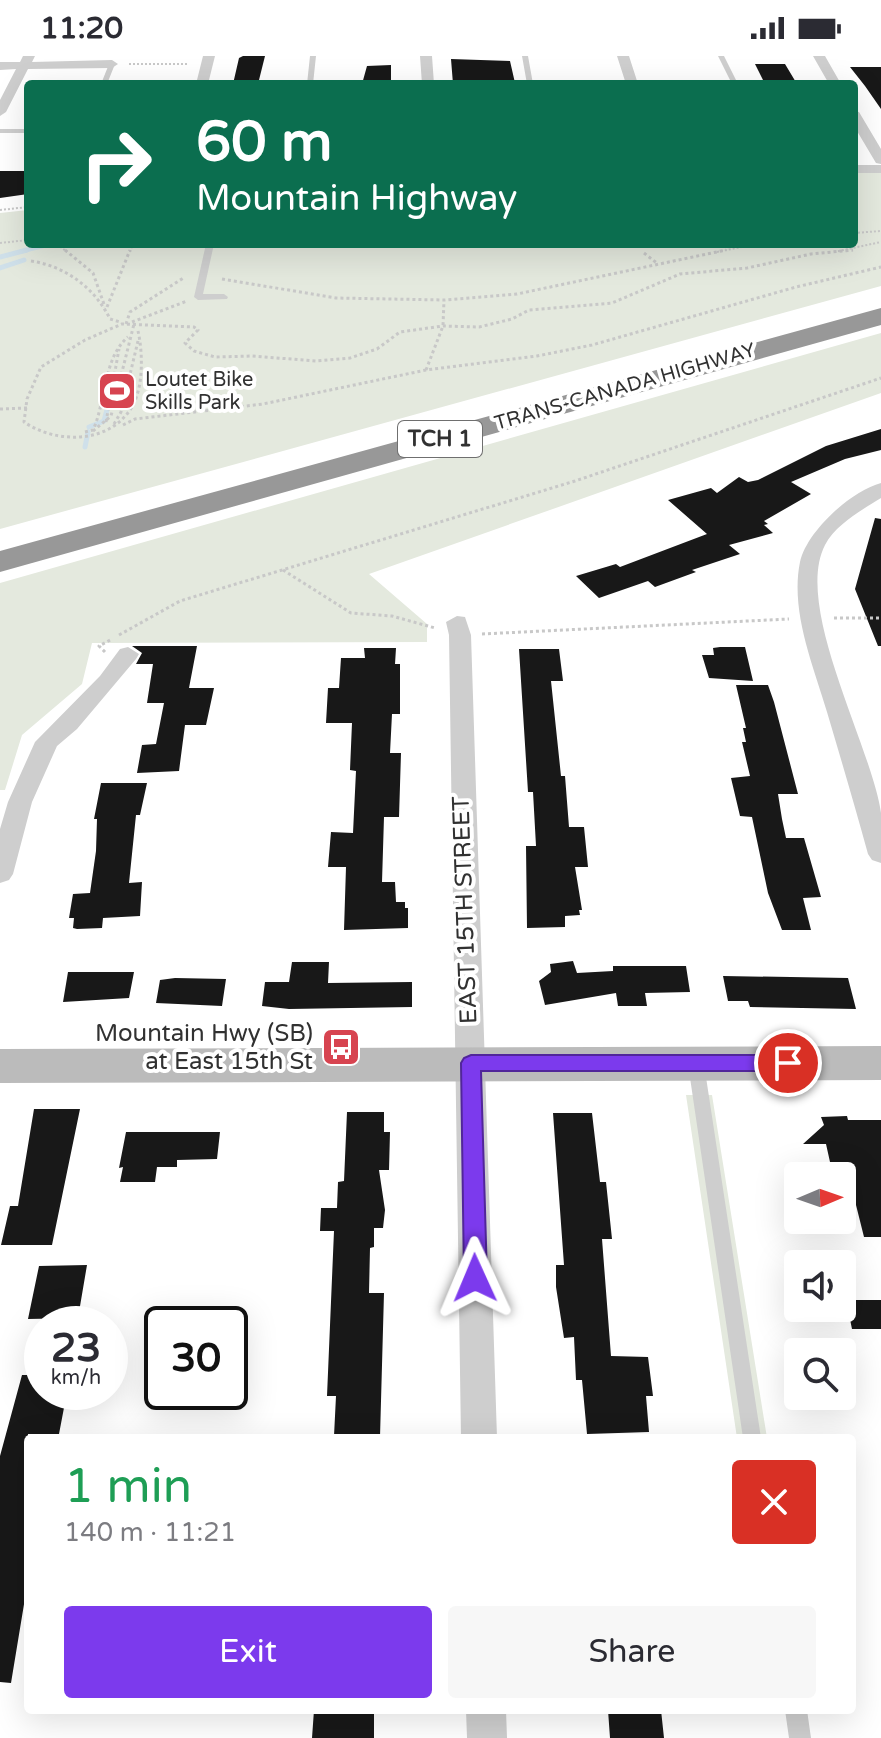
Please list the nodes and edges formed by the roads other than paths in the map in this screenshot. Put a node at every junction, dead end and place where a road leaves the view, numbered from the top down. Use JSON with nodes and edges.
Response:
{"nodes":[{"id":1,"x":313,"y":56,"type":"edge"},
{"id":2,"x":426,"y":56,"type":"edge"},
{"id":3,"x":525,"y":56,"type":"edge"},
{"id":4,"x":623,"y":56,"type":"edge"},
{"id":5,"x":721,"y":56,"type":"edge"},
{"id":6,"x":819,"y":56,"type":"edge"},
{"id":7,"x":208,"y":60,"type":"edge"},
{"id":8,"x":26,"y":61,"type":"edge"},
{"id":9,"x":112,"y":64,"type":"joint"},
{"id":10,"x":0,"y":66,"type":"edge"},
{"id":11,"x":106,"y":80,"type":"edge"},
{"id":12,"x":203,"y":80,"type":"edge"},
{"id":13,"x":310,"y":80,"type":"edge"},
{"id":14,"x":428,"y":80,"type":"edge"},
{"id":15,"x":529,"y":80,"type":"edge"},
{"id":16,"x":631,"y":80,"type":"edge"},
{"id":17,"x":733,"y":80,"type":"edge"},
{"id":18,"x":833,"y":80,"type":"edge"},
{"id":19,"x":0,"y":112,"type":"edge"},
{"id":20,"x":0,"y":131,"type":"edge"},
{"id":21,"x":24,"y":131,"type":"edge"},
{"id":22,"x":860,"y":137,"type":"edge"},
{"id":23,"x":881,"y":160,"type":"edge"},
{"id":24,"x":858,"y":169,"type":"edge"},
{"id":25,"x":881,"y":169,"type":"edge"},
{"id":26,"x":209,"y":248,"type":"edge"},
{"id":27,"x":224,"y":297,"type":"dead end"},
{"id":28,"x":881,"y":302,"type":"edge"},
{"id":29,"x":881,"y":316,"type":"edge"},
{"id":30,"x":881,"y":489,"type":"edge"},
{"id":31,"x":0,"y":544,"type":"edge"},
{"id":32,"x":0,"y":562,"type":"edge"},
{"id":33,"x":458,"y":629,"type":"road end"},
{"id":34,"x":123,"y":660,"type":"road end"},
{"id":35,"x":873,"y":798,"type":"edge"},
{"id":36,"x":881,"y":854,"type":"edge"},
{"id":37,"x":0,"y":874,"type":"edge"},
{"id":38,"x":471,"y":1063,"type":"junction"},
{"id":39,"x":881,"y":1063,"type":"edge"},
{"id":40,"x":696,"y":1064,"type":"junction"},
{"id":41,"x":0,"y":1066,"type":"edge"},
{"id":42,"x":479,"y":1434,"type":"edge"},
{"id":43,"x":751,"y":1434,"type":"edge"},
{"id":44,"x":486,"y":1714,"type":"edge"},
{"id":45,"x":797,"y":1714,"type":"edge"},
{"id":46,"x":487,"y":1738,"type":"edge"},
{"id":47,"x":800,"y":1738,"type":"edge"}],
"edges":[{"from":1,"to":13,"type":"lane"},
{"from":2,"to":14,"type":"street"},
{"from":3,"to":15,"type":"lane"},
{"from":4,"to":16,"type":"street"},
{"from":5,"to":17,"type":"lane"},
{"from":6,"to":18,"type":"street"},
{"from":7,"to":12,"type":"street"},
{"from":8,"to":9,"type":"street"},
{"from":8,"to":10,"type":"street"},
{"from":8,"to":19,"type":"street"},
{"from":9,"to":11,"type":"lane"},
{"from":20,"to":21,"type":"lane"},
{"from":22,"to":23,"type":"street"},
{"from":24,"to":25,"type":"street"},
{"from":26,"to":27,"type":"lane"},
{"from":28,"to":31,"type":"highway","name":"TRANS-CANADA HIGHWAY","number":"TCH 1"},
{"from":29,"to":32,"type":"highway","name":"TRANS-CANADA HIGHWAY","number":"TCH 1"},
{"from":30,"to":35,"type":"street"},
{"from":33,"to":38,"type":"street","name":"EAST 15TH STREET"},
{"from":34,"to":37,"type":"street"},
{"from":35,"to":36,"type":"street"},
{"from":38,"to":40,"type":"main road"},
{"from":38,"to":41,"type":"main road"},
{"from":38,"to":42,"type":"street","name":"EAST 15TH STREET"},
{"from":39,"to":40,"type":"main road"},
{"from":40,"to":43,"type":"lane"},
{"from":44,"to":46,"type":"street"},
{"from":45,"to":47,"type":"lane"}]}
